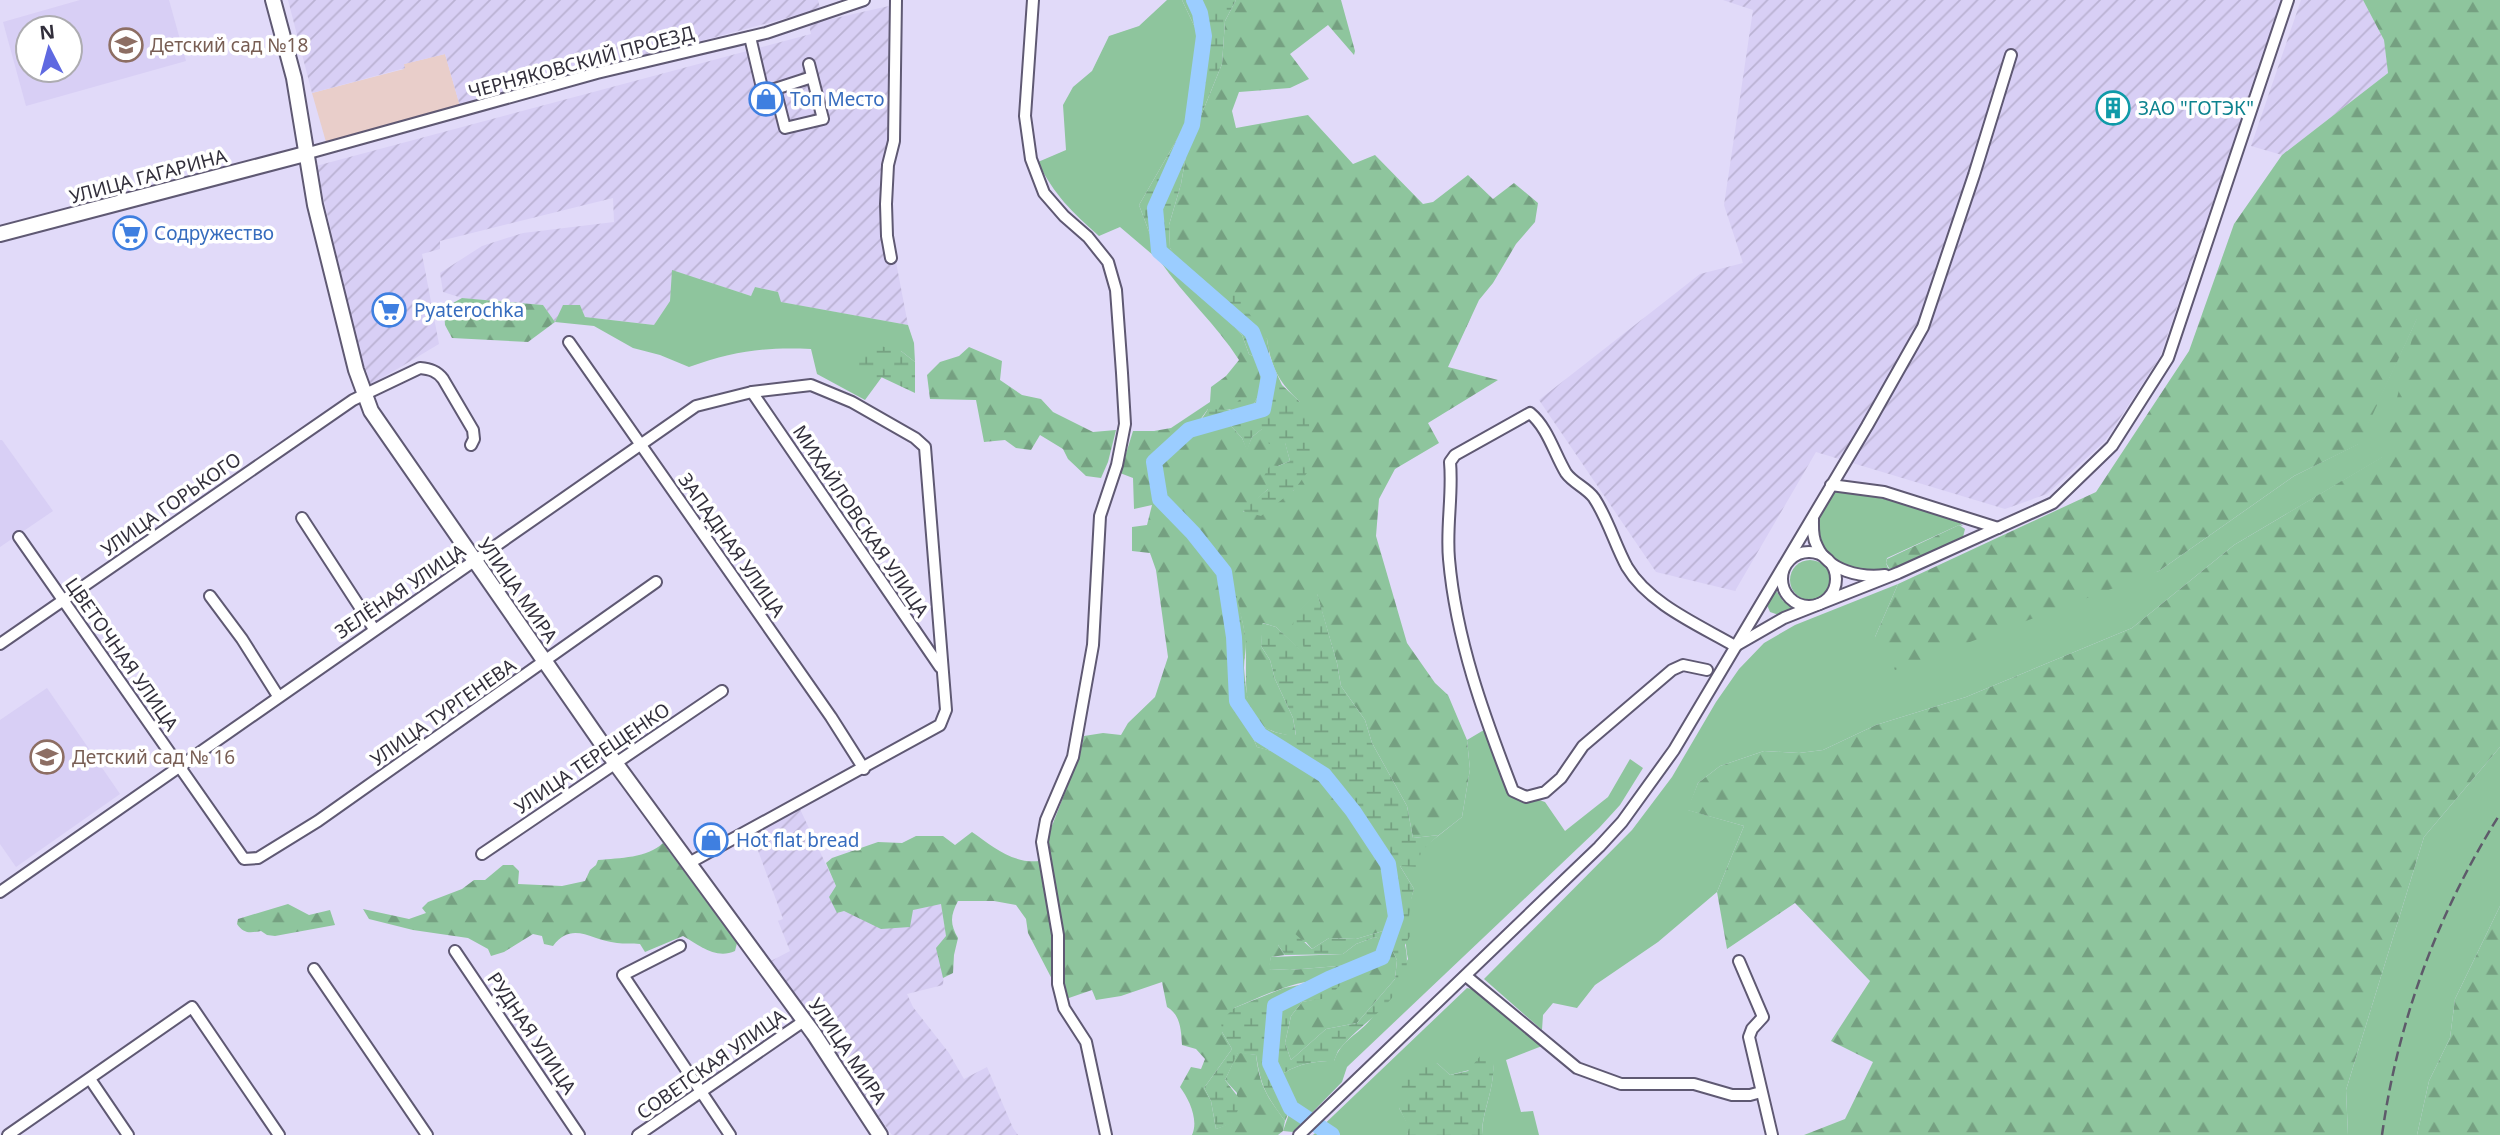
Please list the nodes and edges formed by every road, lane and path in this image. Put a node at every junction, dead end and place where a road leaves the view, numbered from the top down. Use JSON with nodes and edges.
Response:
{"nodes":[{"id":1,"x":273,"y":0,"type":"edge"},
{"id":2,"x":864,"y":0,"type":"edge"},
{"id":3,"x":896,"y":0,"type":"edge"},
{"id":4,"x":1033,"y":0,"type":"edge"},
{"id":5,"x":2288,"y":0,"type":"edge"},
{"id":6,"x":750,"y":37,"type":"junction"},
{"id":7,"x":2011,"y":55,"type":"dead end"},
{"id":8,"x":808,"y":64,"type":"dead end"},
{"id":9,"x":812,"y":77,"type":"junction"},
{"id":10,"x":775,"y":89,"type":"junction"},
{"id":11,"x":305,"y":154,"type":"junction"},
{"id":12,"x":0,"y":234,"type":"edge"},
{"id":13,"x":891,"y":258,"type":"dead end"},
{"id":14,"x":569,"y":342,"type":"dead end"},
{"id":15,"x":752,"y":392,"type":"junction"},
{"id":16,"x":363,"y":395,"type":"junction"},
{"id":17,"x":641,"y":443,"type":"junction"},
{"id":18,"x":471,"y":445,"type":"dead end"},
{"id":19,"x":1831,"y":485,"type":"junction"},
{"id":20,"x":1813,"y":514,"type":"junction"},
{"id":21,"x":302,"y":518,"type":"dead end"},
{"id":22,"x":1998,"y":528,"type":"junction"},
{"id":23,"x":19,"y":537,"type":"dead end"},
{"id":24,"x":1828,"y":559,"type":"junction"},
{"id":25,"x":475,"y":561,"type":"junction"},
{"id":26,"x":1786,"y":564,"type":"junction"},
{"id":27,"x":1898,"y":573,"type":"junction"},
{"id":28,"x":656,"y":582,"type":"dead end"},
{"id":29,"x":210,"y":596,"type":"dead end"},
{"id":30,"x":63,"y":601,"type":"junction"},
{"id":31,"x":1817,"y":605,"type":"junction"},
{"id":32,"x":374,"y":629,"type":"junction"},
{"id":33,"x":0,"y":644,"type":"edge"},
{"id":34,"x":1735,"y":646,"type":"junction"},
{"id":35,"x":545,"y":662,"type":"junction"},
{"id":36,"x":941,"y":669,"type":"junction"},
{"id":37,"x":1707,"y":670,"type":"dead end"},
{"id":38,"x":722,"y":691,"type":"dead end"},
{"id":39,"x":278,"y":696,"type":"junction"},
{"id":40,"x":616,"y":764,"type":"junction"},
{"id":41,"x":179,"y":766,"type":"junction"},
{"id":42,"x":864,"y":769,"type":"junction"},
{"id":43,"x":482,"y":854,"type":"dead end"},
{"id":44,"x":244,"y":859,"type":"joint"},
{"id":45,"x":689,"y":863,"type":"junction"},
{"id":46,"x":0,"y":892,"type":"edge"},
{"id":47,"x":680,"y":946,"type":"dead end"},
{"id":48,"x":456,"y":951,"type":"dead end"},
{"id":49,"x":1740,"y":961,"type":"dead end"},
{"id":50,"x":313,"y":969,"type":"dead end"},
{"id":51,"x":1466,"y":976,"type":"junction"},
{"id":52,"x":804,"y":1021,"type":"junction"},
{"id":53,"x":90,"y":1079,"type":"junction"},
{"id":54,"x":701,"y":1092,"type":"junction"},
{"id":55,"x":1761,"y":1092,"type":"junction"},
{"id":56,"x":8,"y":1135,"type":"edge"},
{"id":57,"x":128,"y":1135,"type":"edge"},
{"id":58,"x":279,"y":1135,"type":"edge"},
{"id":59,"x":427,"y":1135,"type":"edge"},
{"id":60,"x":579,"y":1135,"type":"edge"},
{"id":61,"x":638,"y":1135,"type":"edge"},
{"id":62,"x":730,"y":1135,"type":"edge"},
{"id":63,"x":880,"y":1135,"type":"edge"},
{"id":64,"x":1105,"y":1135,"type":"edge"},
{"id":65,"x":1299,"y":1135,"type":"edge"},
{"id":66,"x":1772,"y":1135,"type":"edge"}],
"edges":[{"from":1,"to":11,"type":"main road","name":"УЛИЦА МИРА"},
{"from":2,"to":6,"type":"street","name":"ЧЕРНЯКОВСКИЙ ПРОЕЗД"},
{"from":3,"to":13,"type":"street"},
{"from":4,"to":64,"type":"street"},
{"from":5,"to":22,"type":"street"},
{"from":6,"to":10,"type":"street"},
{"from":6,"to":11,"type":"street","name":"ЧЕРНЯКОВСКИЙ ПРОЕЗД"},
{"from":7,"to":19,"type":"street"},
{"from":8,"to":9,"type":"street"},
{"from":9,"to":10,"type":"street"},
{"from":9,"to":10,"type":"street"},
{"from":11,"to":12,"type":"main road","name":"УЛИЦА ГАГАРИНА"},
{"from":11,"to":16,"type":"main road","name":"УЛИЦА МИРА"},
{"from":14,"to":17,"type":"street","name":"ЗАПАДНАЯ УЛИЦА"},
{"from":15,"to":17,"type":"street","name":"ЗЕЛЁНАЯ УЛИЦА"},
{"from":15,"to":36,"type":"street","name":"МИХАЙЛОВСКАЯ УЛИЦА"},
{"from":15,"to":36,"type":"street","name":"ЗЕЛЁНАЯ УЛИЦА"},
{"from":16,"to":18,"type":"street","name":"УЛИЦА ГОРЬКОГО"},
{"from":16,"to":25,"type":"main road","name":"УЛИЦА МИРА"},
{"from":16,"to":30,"type":"street","name":"УЛИЦА ГОРЬКОГО"},
{"from":17,"to":25,"type":"street","name":"ЗЕЛЁНАЯ УЛИЦА"},
{"from":17,"to":42,"type":"street","name":"ЗАПАДНАЯ УЛИЦА"},
{"from":19,"to":20,"type":"street"},
{"from":19,"to":22,"type":"street"},
{"from":20,"to":24,"type":"street"},
{"from":20,"to":26,"type":"street"},
{"from":21,"to":32,"type":"street"},
{"from":22,"to":27,"type":"street"},
{"from":23,"to":30,"type":"street","name":"ЦВЕТОЧНАЯ УЛИЦА"},
{"from":24,"to":26,"type":"street"},
{"from":24,"to":27,"type":"street"},
{"from":24,"to":31,"type":"street"},
{"from":25,"to":32,"type":"street","name":"ЗЕЛЁНАЯ УЛИЦА"},
{"from":25,"to":35,"type":"main road","name":"УЛИЦА МИРА"},
{"from":26,"to":31,"type":"street"},
{"from":26,"to":34,"type":"street"},
{"from":27,"to":31,"type":"street"},
{"from":28,"to":35,"type":"street","name":"УЛИЦА ТУРГЕНЕВА"},
{"from":29,"to":39,"type":"street"},
{"from":30,"to":33,"type":"street","name":"УЛИЦА ГОРЬКОГО"},
{"from":30,"to":41,"type":"street","name":"ЦВЕТОЧНАЯ УЛИЦА"},
{"from":31,"to":34,"type":"street"},
{"from":32,"to":39,"type":"street","name":"ЗЕЛЁНАЯ УЛИЦА"},
{"from":34,"to":37,"type":"street"},
{"from":34,"to":51,"type":"street"},
{"from":35,"to":40,"type":"main road","name":"УЛИЦА МИРА"},
{"from":35,"to":44,"type":"street","name":"УЛИЦА ТУРГЕНЕВА"},
{"from":36,"to":42,"type":"street"},
{"from":38,"to":40,"type":"street","name":"УЛИЦА ТЕРЕЩЕНКО"},
{"from":39,"to":41,"type":"street","name":"ЗЕЛЁНАЯ УЛИЦА"},
{"from":40,"to":43,"type":"street","name":"УЛИЦА ТЕРЕЩЕНКО"},
{"from":40,"to":45,"type":"main road","name":"УЛИЦА МИРА"},
{"from":41,"to":44,"type":"street","name":"ЦВЕТОЧНАЯ УЛИЦА"},
{"from":41,"to":46,"type":"street","name":"ЗЕЛЁНАЯ УЛИЦА"},
{"from":42,"to":45,"type":"street"},
{"from":45,"to":52,"type":"main road","name":"УЛИЦА МИРА"},
{"from":47,"to":54,"type":"street"},
{"from":48,"to":60,"type":"street","name":"РУДНАЯ УЛИЦА"},
{"from":49,"to":55,"type":"street"},
{"from":50,"to":59,"type":"street"},
{"from":51,"to":55,"type":"street"},
{"from":51,"to":65,"type":"street"},
{"from":52,"to":54,"type":"street","name":"СОВЕТСКАЯ УЛИЦА"},
{"from":52,"to":63,"type":"main road","name":"УЛИЦА МИРА"},
{"from":53,"to":56,"type":"street"},
{"from":53,"to":57,"type":"street"},
{"from":53,"to":58,"type":"street"},
{"from":54,"to":61,"type":"street","name":"СОВЕТСКАЯ УЛИЦА"},
{"from":54,"to":62,"type":"street"},
{"from":55,"to":66,"type":"street"}]}
